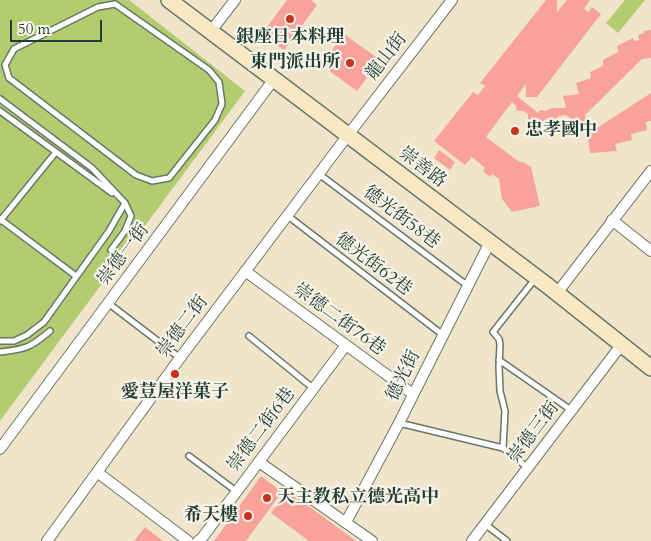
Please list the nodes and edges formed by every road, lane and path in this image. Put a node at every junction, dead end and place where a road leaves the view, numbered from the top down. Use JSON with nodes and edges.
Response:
{"nodes":[{"id":1,"x":169,"y":0,"type":"edge"},
{"id":2,"x":235,"y":0,"type":"edge"},
{"id":3,"x":452,"y":0,"type":"edge"},
{"id":4,"x":211,"y":31,"type":"junction"},
{"id":5,"x":274,"y":79,"type":"junction"},
{"id":6,"x":27,"y":92,"type":"joint"},
{"id":7,"x":0,"y":99,"type":"edge"},
{"id":8,"x":0,"y":111,"type":"edge"},
{"id":9,"x":348,"y":134,"type":"junction"},
{"id":10,"x":56,"y":152,"type":"junction"},
{"id":11,"x":651,"y":170,"type":"edge"},
{"id":12,"x":319,"y":173,"type":"junction"},
{"id":13,"x":125,"y":203,"type":"junction"},
{"id":14,"x":288,"y":216,"type":"junction"},
{"id":15,"x":0,"y":220,"type":"edge"},
{"id":16,"x":612,"y":220,"type":"junction"},
{"id":17,"x":490,"y":242,"type":"junction"},
{"id":18,"x":111,"y":250,"type":"dead end"},
{"id":19,"x":651,"y":251,"type":"edge"},
{"id":20,"x":245,"y":271,"type":"junction"},
{"id":21,"x":76,"y":276,"type":"junction"},
{"id":22,"x":536,"y":277,"type":"junction"},
{"id":23,"x":468,"y":286,"type":"junction"},
{"id":24,"x":557,"y":293,"type":"junction"},
{"id":25,"x":108,"y":303,"type":"junction"},
{"id":26,"x":50,"y":331,"type":"dead end"},
{"id":27,"x":442,"y":335,"type":"junction"},
{"id":28,"x":249,"y":336,"type":"dead end"},
{"id":29,"x":0,"y":341,"type":"edge"},
{"id":30,"x":622,"y":344,"type":"junction"},
{"id":31,"x":346,"y":345,"type":"junction"},
{"id":32,"x":0,"y":352,"type":"edge"},
{"id":33,"x":180,"y":358,"type":"junction"},
{"id":34,"x":499,"y":360,"type":"junction"},
{"id":35,"x":651,"y":368,"type":"edge"},
{"id":36,"x":314,"y":389,"type":"junction"},
{"id":37,"x":413,"y":394,"type":"junction"},
{"id":38,"x":571,"y":410,"type":"junction"},
{"id":39,"x":399,"y":423,"type":"junction"},
{"id":40,"x":503,"y":448,"type":"junction"},
{"id":41,"x":0,"y":449,"type":"edge"},
{"id":42,"x":189,"y":456,"type":"dead end"},
{"id":43,"x":259,"y":462,"type":"junction"},
{"id":44,"x":528,"y":468,"type":"junction"},
{"id":45,"x":97,"y":472,"type":"junction"},
{"id":46,"x":237,"y":492,"type":"junction"},
{"id":47,"x":346,"y":522,"type":"junction"},
{"id":48,"x":485,"y":524,"type":"junction"},
{"id":49,"x":47,"y":541,"type":"edge"},
{"id":50,"x":188,"y":541,"type":"edge"},
{"id":51,"x":198,"y":541,"type":"edge"},
{"id":52,"x":372,"y":541,"type":"edge"},
{"id":53,"x":472,"y":541,"type":"edge"},
{"id":54,"x":508,"y":541,"type":"edge"}],
"edges":[{"from":1,"to":4,"type":"street","name":"崇善路"},
{"from":2,"to":4,"type":"street"},
{"from":3,"to":9,"type":"street","name":"龍山街"},
{"from":4,"to":5,"type":"street","name":"崇善路"},
{"from":5,"to":9,"type":"street","name":"崇善路"},
{"from":5,"to":25,"type":"street","name":"崇德一街"},
{"from":6,"to":6,"type":"lane"},
{"from":7,"to":13,"type":"lane"},
{"from":8,"to":10,"type":"lane"},
{"from":9,"to":12,"type":"street","name":"崇德二街"},
{"from":9,"to":17,"type":"street","name":"崇善路"},
{"from":10,"to":13,"type":"lane"},
{"from":10,"to":15,"type":"lane"},
{"from":11,"to":16,"type":"street"},
{"from":12,"to":14,"type":"street","name":"崇德二街"},
{"from":12,"to":23,"type":"lane","name":"德光街58巷"},
{"from":13,"to":18,"type":"lane"},
{"from":13,"to":21,"type":"lane"},
{"from":14,"to":20,"type":"street","name":"崇德二街"},
{"from":14,"to":27,"type":"lane","name":"德光街62巷"},
{"from":15,"to":21,"type":"lane"},
{"from":16,"to":19,"type":"street"},
{"from":16,"to":24,"type":"street"},
{"from":17,"to":22,"type":"street","name":"崇善路"},
{"from":17,"to":23,"type":"street","name":"德光街"},
{"from":20,"to":31,"type":"street","name":"崇德二街76巷"},
{"from":20,"to":33,"type":"street","name":"崇德二街"},
{"from":21,"to":29,"type":"lane"},
{"from":22,"to":24,"type":"street","name":"崇善路"},
{"from":22,"to":34,"type":"lane"},
{"from":23,"to":27,"type":"street","name":"德光街"},
{"from":24,"to":30,"type":"street","name":"崇善路"},
{"from":25,"to":33,"type":"lane"},
{"from":25,"to":41,"type":"street","name":"崇德一街"},
{"from":26,"to":32,"type":"lane"},
{"from":27,"to":37,"type":"street","name":"德光街"},
{"from":28,"to":36,"type":"lane","name":"崇德二街6巷"},
{"from":30,"to":35,"type":"street","name":"崇善路"},
{"from":30,"to":38,"type":"street","name":"崇德三街"},
{"from":31,"to":36,"type":"street","name":"崇德二街6巷"},
{"from":31,"to":37,"type":"street","name":"崇德二街76巷"},
{"from":33,"to":45,"type":"street","name":"崇德二街"},
{"from":34,"to":38,"type":"lane"},
{"from":34,"to":40,"type":"lane"},
{"from":36,"to":43,"type":"street","name":"崇德二街6巷"},
{"from":37,"to":39,"type":"street","name":"德光街"},
{"from":38,"to":44,"type":"street","name":"崇德三街"},
{"from":39,"to":40,"type":"lane"},
{"from":39,"to":47,"type":"street","name":"德光街"},
{"from":40,"to":44,"type":"lane"},
{"from":42,"to":46,"type":"lane","name":"崇德二街6巷"},
{"from":43,"to":46,"type":"street","name":"崇德二街6巷"},
{"from":43,"to":47,"type":"street"},
{"from":44,"to":48,"type":"street","name":"崇德三街"},
{"from":45,"to":49,"type":"street","name":"崇德二街"},
{"from":45,"to":50,"type":"street"},
{"from":46,"to":51,"type":"street","name":"崇德二街6巷"},
{"from":47,"to":52,"type":"street"},
{"from":48,"to":53,"type":"street","name":"崇德三街"},
{"from":48,"to":54,"type":"lane"}]}
